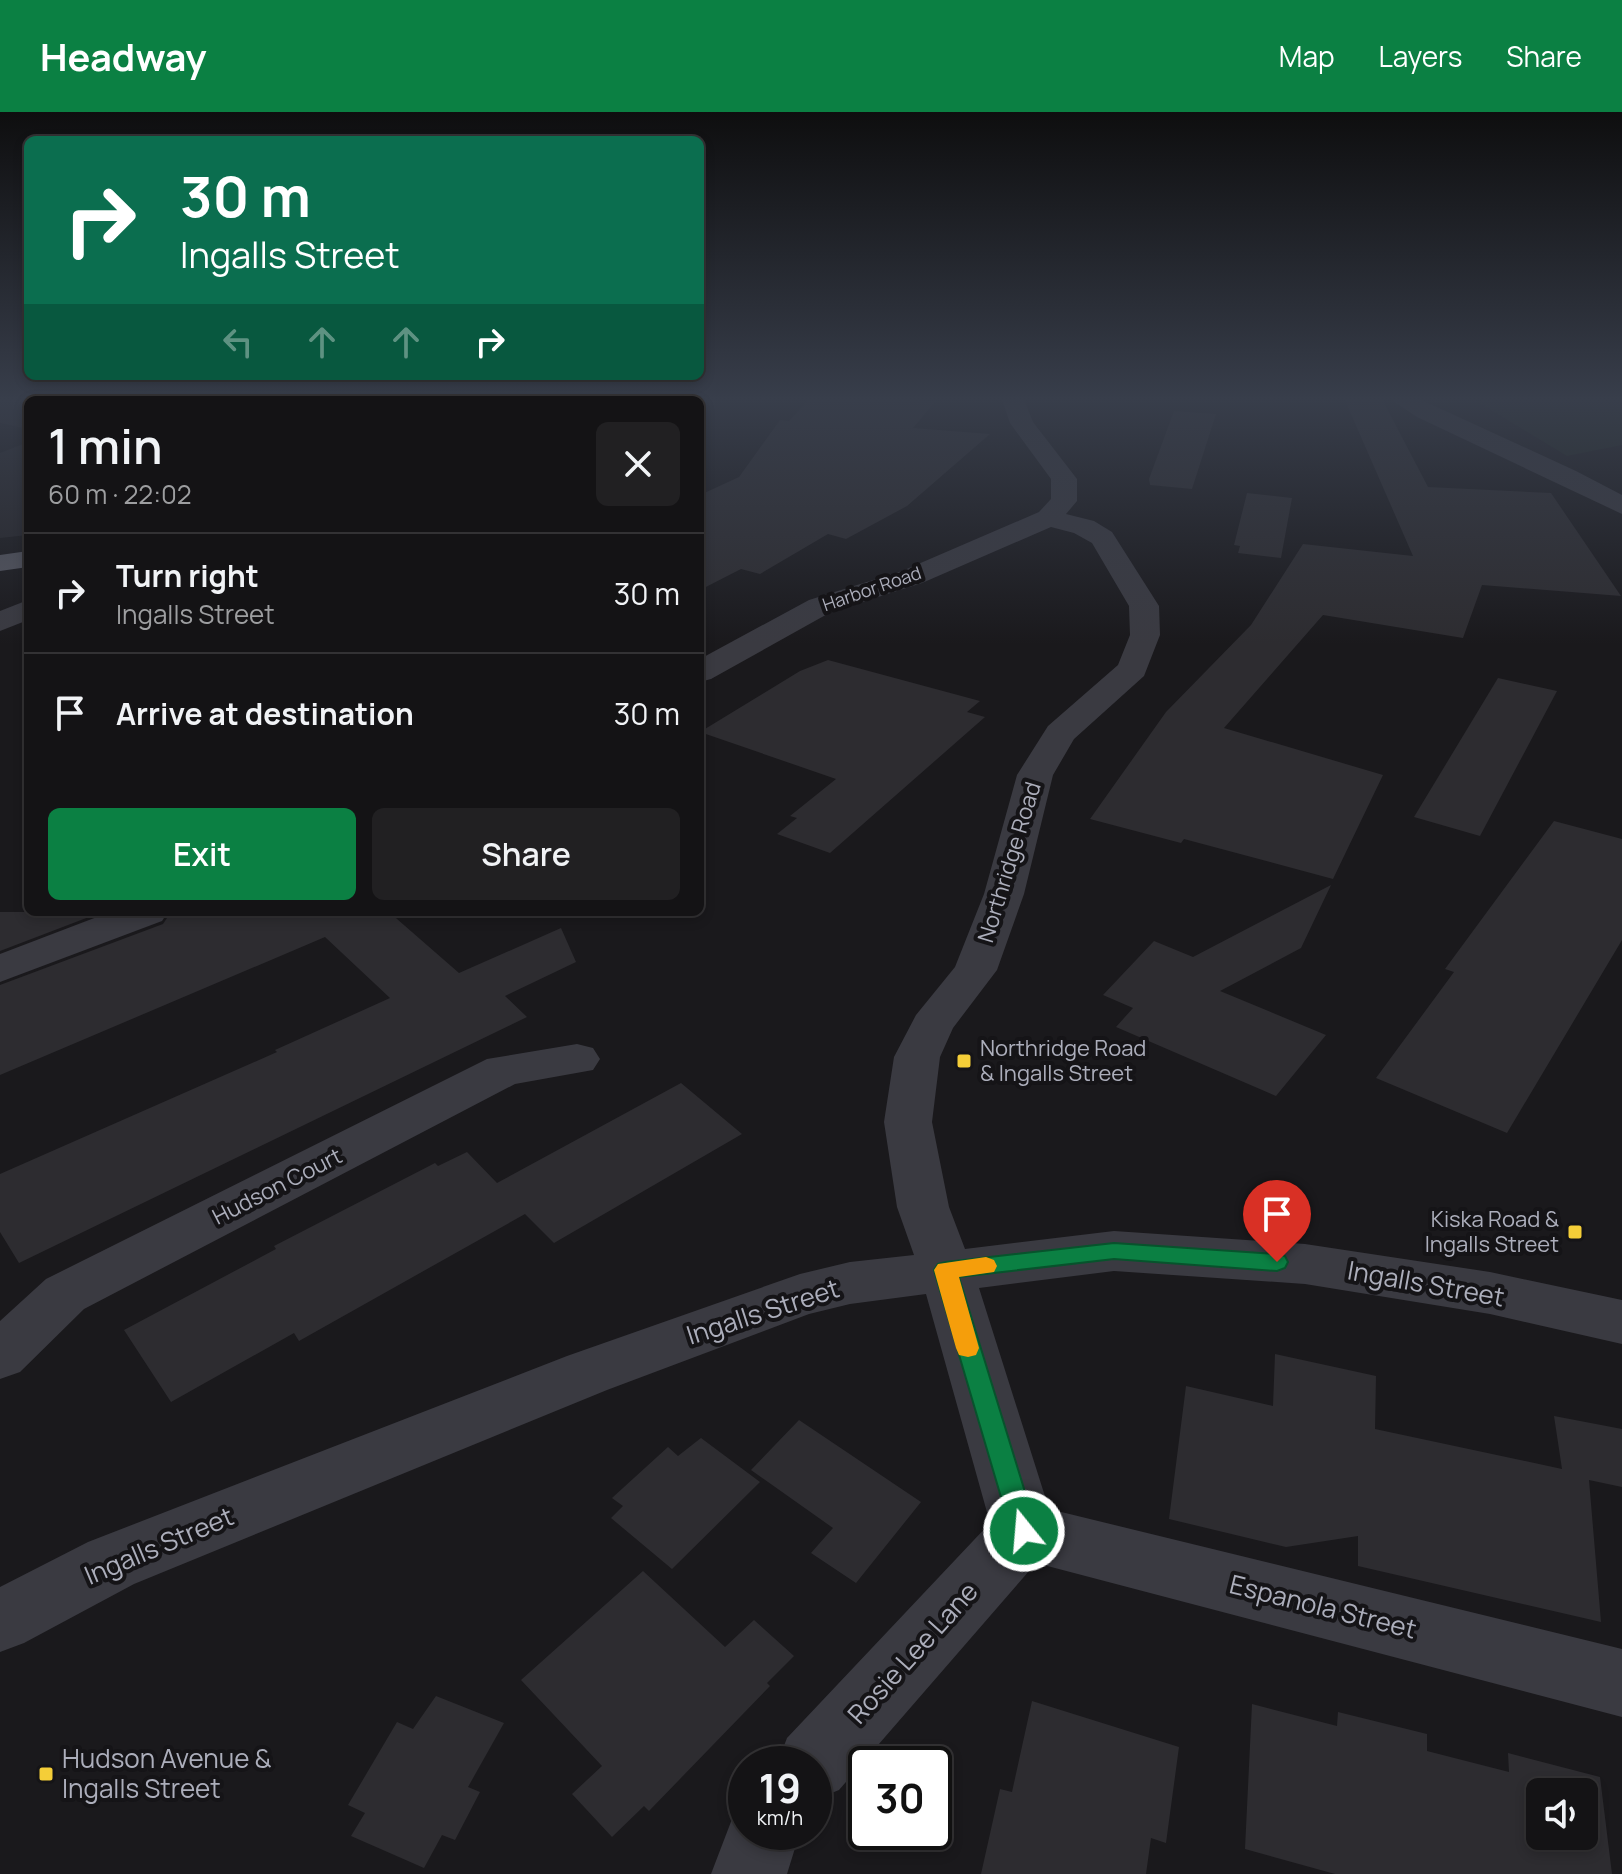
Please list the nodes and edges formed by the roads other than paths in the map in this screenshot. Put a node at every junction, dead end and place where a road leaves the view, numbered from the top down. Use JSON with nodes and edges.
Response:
{"nodes":[{"id":1,"x":1064,"y":479,"type":"edge"},
{"id":2,"x":1572,"y":479,"type":"edge"},
{"id":3,"x":1618,"y":499,"type":"edge"},
{"id":4,"x":1048,"y":518,"type":"junction"},
{"id":5,"x":24,"y":560,"type":"edge"},
{"id":6,"x":0,"y":563,"type":"edge"},
{"id":7,"x":24,"y":611,"type":"edge"},
{"id":8,"x":0,"y":622,"type":"edge"},
{"id":9,"x":704,"y":670,"type":"edge"},
{"id":10,"x":137,"y":916,"type":"edge"},
{"id":11,"x":0,"y":969,"type":"edge"},
{"id":12,"x":577,"y":1059,"type":"dead end"},
{"id":13,"x":946,"y":1270,"type":"junction"},
{"id":14,"x":1622,"y":1322,"type":"edge"},
{"id":15,"x":0,"y":1356,"type":"edge"},
{"id":16,"x":1024,"y":1531,"type":"junction"},
{"id":17,"x":0,"y":1621,"type":"edge"},
{"id":18,"x":1622,"y":1683,"type":"edge"},
{"id":19,"x":829,"y":1746,"type":"edge"},
{"id":20,"x":757,"y":1850,"type":"edge"},
{"id":21,"x":749,"y":1874,"type":"edge"}],
"edges":[{"from":1,"to":4,"type":"street"},
{"from":2,"to":3,"type":"street"},
{"from":4,"to":9,"type":"street","name":"Harbor Road"},
{"from":4,"to":13,"type":"street","name":"Northridge Road"},
{"from":5,"to":6,"type":"main road"},
{"from":7,"to":8,"type":"street"},
{"from":10,"to":11,"type":"street"},
{"from":12,"to":15,"type":"street","name":"Hudson Court"},
{"from":13,"to":14,"type":"street","name":"Ingalls Street"},
{"from":13,"to":16,"type":"street"},
{"from":13,"to":17,"type":"street","name":"Ingalls Street"},
{"from":16,"to":18,"type":"street","name":"Espanola Street"},
{"from":16,"to":19,"type":"street","name":"Rosie Lee Lane"},
{"from":20,"to":21,"type":"street"}]}
